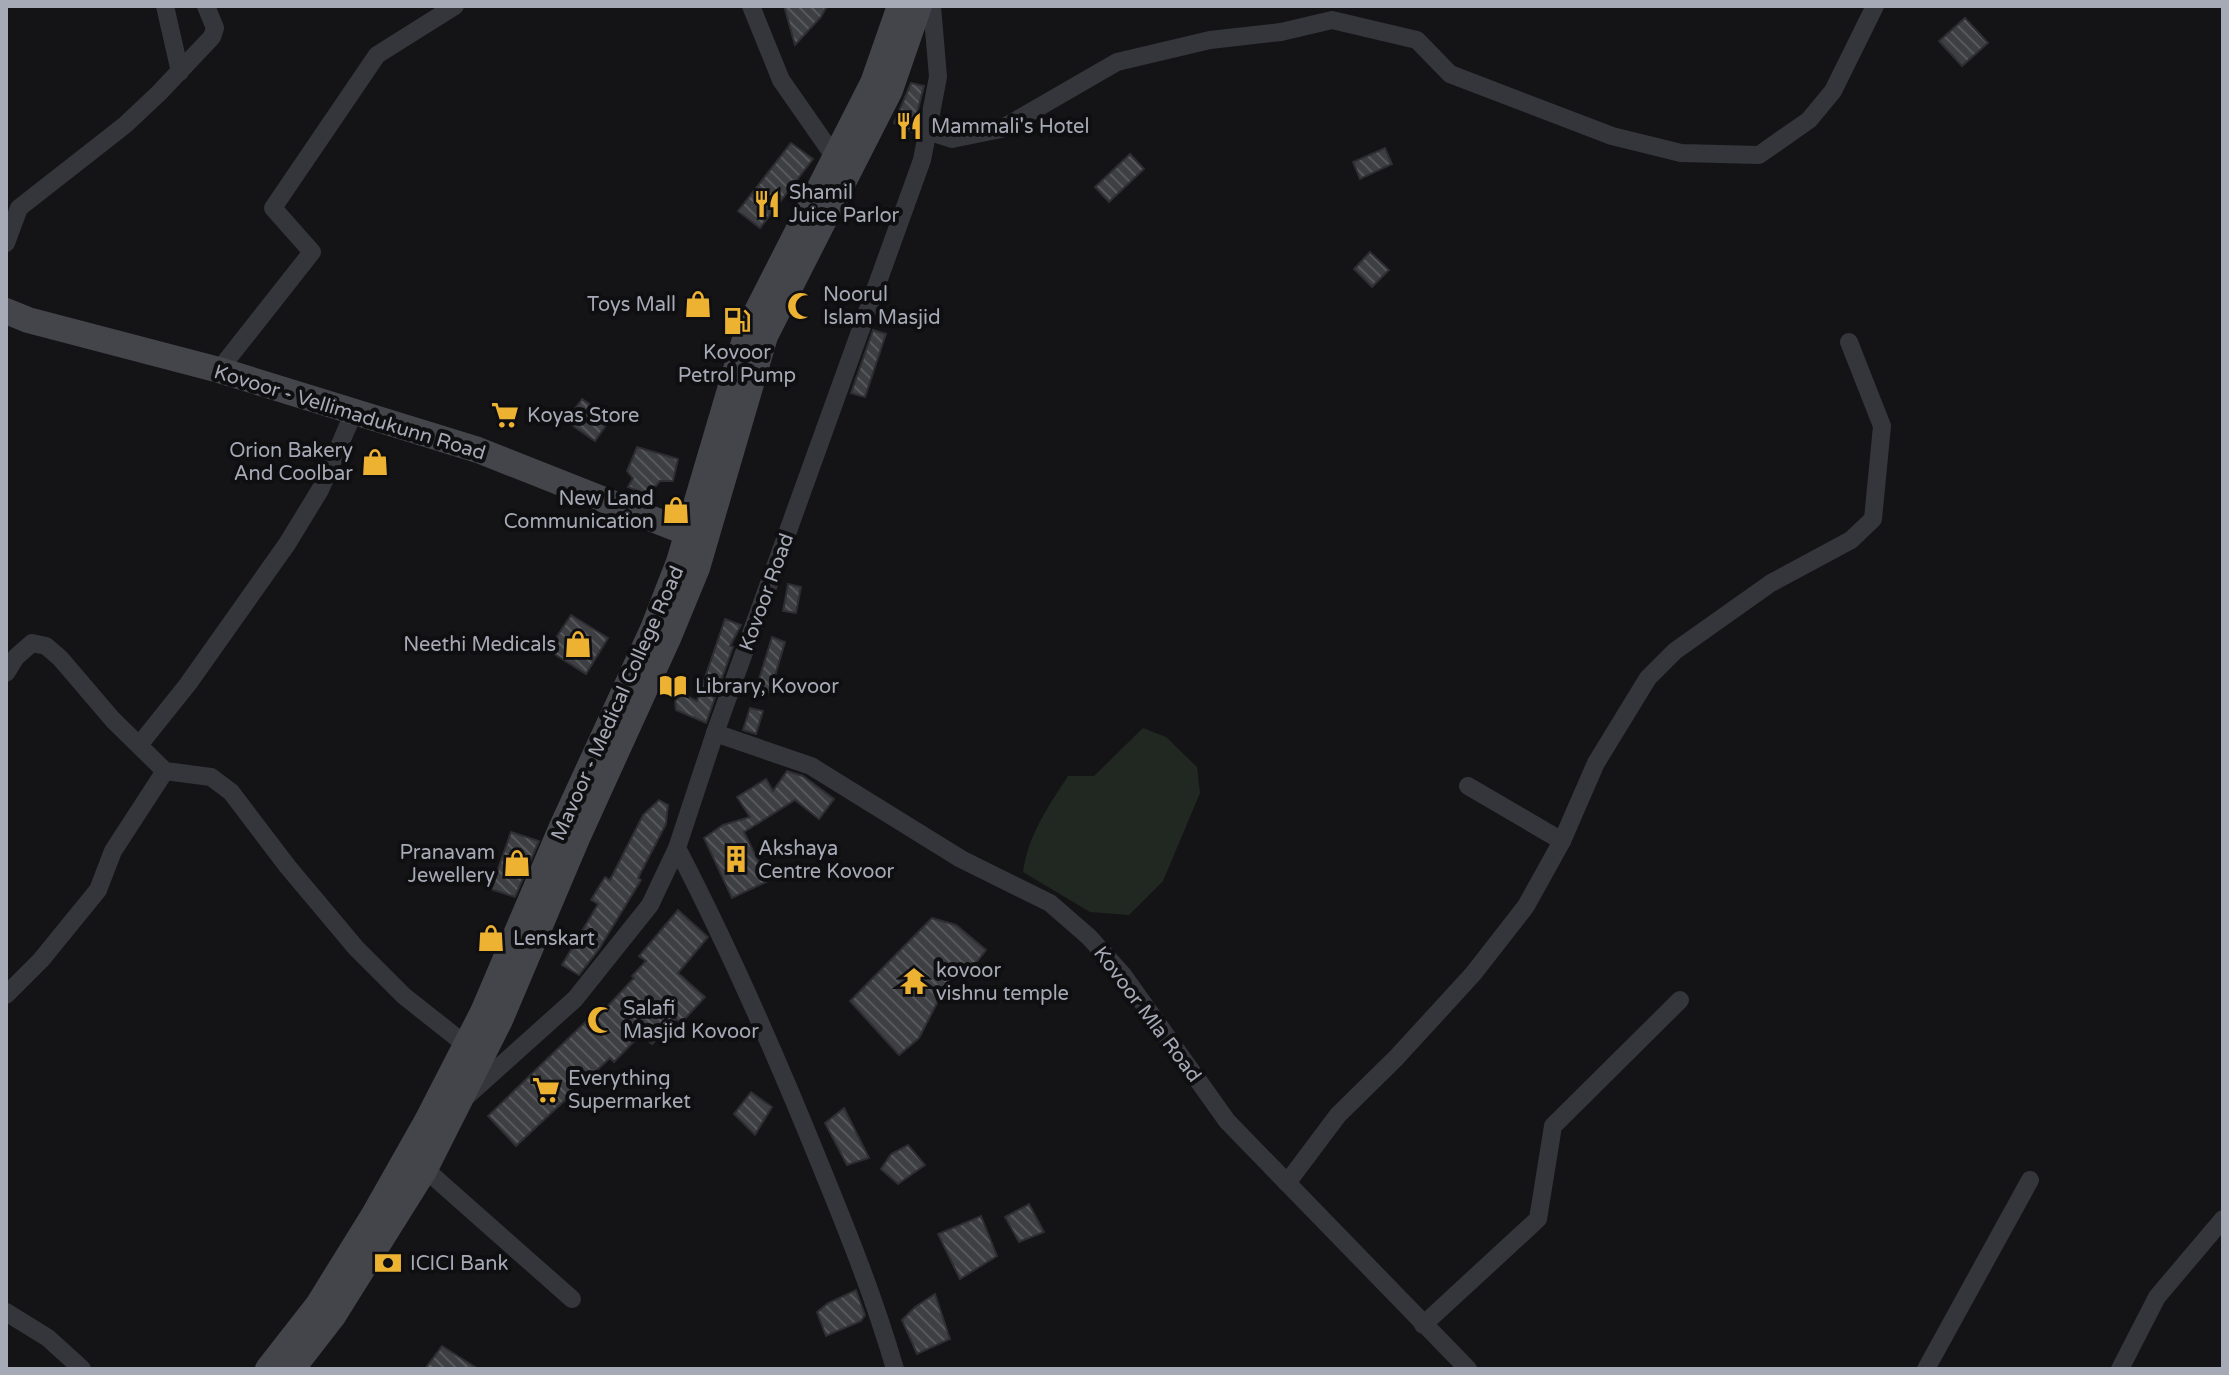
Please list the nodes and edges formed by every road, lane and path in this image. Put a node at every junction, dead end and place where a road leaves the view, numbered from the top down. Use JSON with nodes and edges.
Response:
{"nodes":[{"id":1,"x":165,"y":6,"type":"edge"},
{"id":2,"x":206,"y":6,"type":"edge"},
{"id":3,"x":455,"y":6,"type":"edge"},
{"id":4,"x":751,"y":6,"type":"edge"},
{"id":5,"x":900,"y":6,"type":"edge"},
{"id":6,"x":919,"y":6,"type":"edge"},
{"id":7,"x":932,"y":6,"type":"edge"},
{"id":8,"x":1875,"y":6,"type":"edge"},
{"id":9,"x":180,"y":72,"type":"junction"},
{"id":10,"x":927,"y":131,"type":"junction"},
{"id":11,"x":836,"y":159,"type":"junction"},
{"id":12,"x":6,"y":243,"type":"edge"},
{"id":13,"x":6,"y":311,"type":"edge"},
{"id":14,"x":1849,"y":342,"type":"dead end"},
{"id":15,"x":219,"y":370,"type":"junction"},
{"id":16,"x":354,"y":412,"type":"junction"},
{"id":17,"x":724,"y":444,"type":"junction"},
{"id":18,"x":697,"y":533,"type":"junction"},
{"id":19,"x":9,"y":660,"type":"edge"},
{"id":20,"x":715,"y":733,"type":"junction"},
{"id":21,"x":140,"y":744,"type":"junction"},
{"id":22,"x":165,"y":771,"type":"junction"},
{"id":23,"x":1468,"y":786,"type":"dead end"},
{"id":24,"x":1562,"y":841,"type":"junction"},
{"id":25,"x":677,"y":848,"type":"junction"},
{"id":26,"x":6,"y":995,"type":"edge"},
{"id":27,"x":1680,"y":1000,"type":"dead end"},
{"id":28,"x":466,"y":1045,"type":"junction"},
{"id":29,"x":442,"y":1119,"type":"junction"},
{"id":30,"x":425,"y":1169,"type":"junction"},
{"id":31,"x":2030,"y":1180,"type":"dead end"},
{"id":32,"x":1287,"y":1183,"type":"junction"},
{"id":33,"x":2223,"y":1219,"type":"edge"},
{"id":34,"x":572,"y":1299,"type":"dead end"},
{"id":35,"x":6,"y":1312,"type":"edge"},
{"id":36,"x":1423,"y":1325,"type":"junction"},
{"id":37,"x":82,"y":1369,"type":"edge"},
{"id":38,"x":268,"y":1369,"type":"edge"},
{"id":39,"x":292,"y":1369,"type":"edge"},
{"id":40,"x":895,"y":1369,"type":"edge"},
{"id":41,"x":1468,"y":1369,"type":"edge"},
{"id":42,"x":1926,"y":1369,"type":"edge"},
{"id":43,"x":2120,"y":1369,"type":"edge"}],
"edges":[{"from":1,"to":9,"type":"street"},
{"from":2,"to":9,"type":"street"},
{"from":3,"to":15,"type":"street"},
{"from":4,"to":11,"type":"street"},
{"from":5,"to":11,"type":"main road","name":"Mavoor - Medical College Road"},
{"from":6,"to":17,"type":"main road"},
{"from":7,"to":10,"type":"street","name":"Kovoor Road"},
{"from":8,"to":10,"type":"street"},
{"from":9,"to":12,"type":"street"},
{"from":10,"to":20,"type":"street","name":"Kovoor Road"},
{"from":11,"to":17,"type":"main road","name":"Mavoor - Medical College Road"},
{"from":13,"to":15,"type":"main road","name":"Kovoor - Vellimadukunn Road"},
{"from":14,"to":24,"type":"street"},
{"from":15,"to":16,"type":"main road","name":"Kovoor - Vellimadukunn Road"},
{"from":16,"to":18,"type":"main road","name":"Kovoor - Vellimadukunn Road"},
{"from":16,"to":21,"type":"street"},
{"from":17,"to":18,"type":"main road","name":"Mavoor - Medical College Road"},
{"from":18,"to":28,"type":"main road","name":"Mavoor - Medical College Road"},
{"from":18,"to":29,"type":"main road"},
{"from":19,"to":21,"type":"street"},
{"from":20,"to":25,"type":"street","name":"Kovoor Road"},
{"from":20,"to":32,"type":"street","name":"Kovoor Mla Road"},
{"from":21,"to":22,"type":"street"},
{"from":22,"to":26,"type":"street"},
{"from":22,"to":28,"type":"street"},
{"from":23,"to":24,"type":"street"},
{"from":24,"to":32,"type":"street"},
{"from":25,"to":29,"type":"street","name":"Kovoor Road"},
{"from":25,"to":40,"type":"street"},
{"from":27,"to":36,"type":"street"},
{"from":28,"to":29,"type":"main road","name":"Mavoor - Medical College Road"},
{"from":29,"to":30,"type":"main road"},
{"from":29,"to":38,"type":"main road","name":"Mavoor - Medical College Road"},
{"from":30,"to":34,"type":"street"},
{"from":30,"to":39,"type":"main road"},
{"from":31,"to":42,"type":"street"},
{"from":32,"to":36,"type":"street","name":"Kovoor Mla Road"},
{"from":33,"to":43,"type":"street"},
{"from":35,"to":37,"type":"street"},
{"from":36,"to":41,"type":"street","name":"Kovoor Mla Road"}]}
